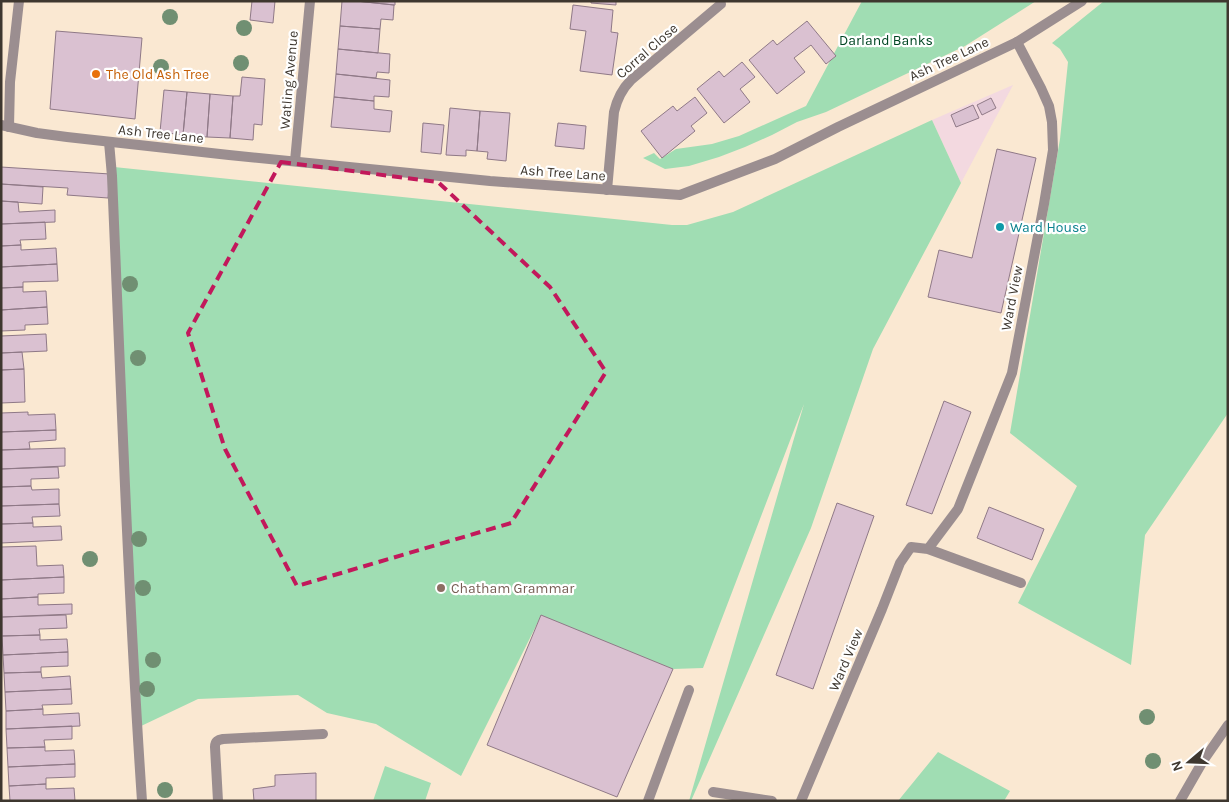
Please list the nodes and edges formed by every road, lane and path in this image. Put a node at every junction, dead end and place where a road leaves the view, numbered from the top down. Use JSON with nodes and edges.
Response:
{"nodes":[{"id":1,"x":19,"y":1,"type":"edge"},
{"id":2,"x":310,"y":1,"type":"edge"},
{"id":3,"x":1082,"y":1,"type":"edge"},
{"id":4,"x":721,"y":4,"type":"dead end"},
{"id":5,"x":1016,"y":42,"type":"junction"},
{"id":6,"x":5,"y":126,"type":"edge"},
{"id":7,"x":109,"y":142,"type":"junction"},
{"id":8,"x":295,"y":161,"type":"junction"},
{"id":9,"x":607,"y":190,"type":"junction"},
{"id":10,"x":928,"y":549,"type":"junction"},
{"id":11,"x":1021,"y":583,"type":"dead end"},
{"id":12,"x":689,"y":690,"type":"dead end"},
{"id":13,"x":1228,"y":725,"type":"edge"},
{"id":14,"x":323,"y":734,"type":"dead end"},
{"id":15,"x":713,"y":792,"type":"dead end"},
{"id":16,"x":142,"y":801,"type":"edge"},
{"id":17,"x":218,"y":801,"type":"edge"},
{"id":18,"x":648,"y":801,"type":"edge"},
{"id":19,"x":772,"y":801,"type":"edge"},
{"id":20,"x":801,"y":801,"type":"edge"},
{"id":21,"x":1180,"y":801,"type":"edge"}],
"edges":[{"from":1,"to":6,"type":"street"},
{"from":2,"to":8,"type":"street","name":"Watling Avenue"},
{"from":3,"to":5,"type":"street","name":"Ash Tree Lane"},
{"from":4,"to":9,"type":"street","name":"Corral Close"},
{"from":5,"to":9,"type":"street","name":"Ash Tree Lane"},
{"from":5,"to":10,"type":"street","name":"Ward View"},
{"from":6,"to":7,"type":"street","name":"Ash Tree Lane"},
{"from":7,"to":8,"type":"street","name":"Ash Tree Lane"},
{"from":7,"to":16,"type":"street"},
{"from":8,"to":9,"type":"street","name":"Ash Tree Lane"},
{"from":10,"to":11,"type":"street"},
{"from":10,"to":20,"type":"street","name":"Ward View"},
{"from":12,"to":18,"type":"street"},
{"from":13,"to":21,"type":"street"},
{"from":14,"to":17,"type":"street"},
{"from":15,"to":19,"type":"street"}]}
